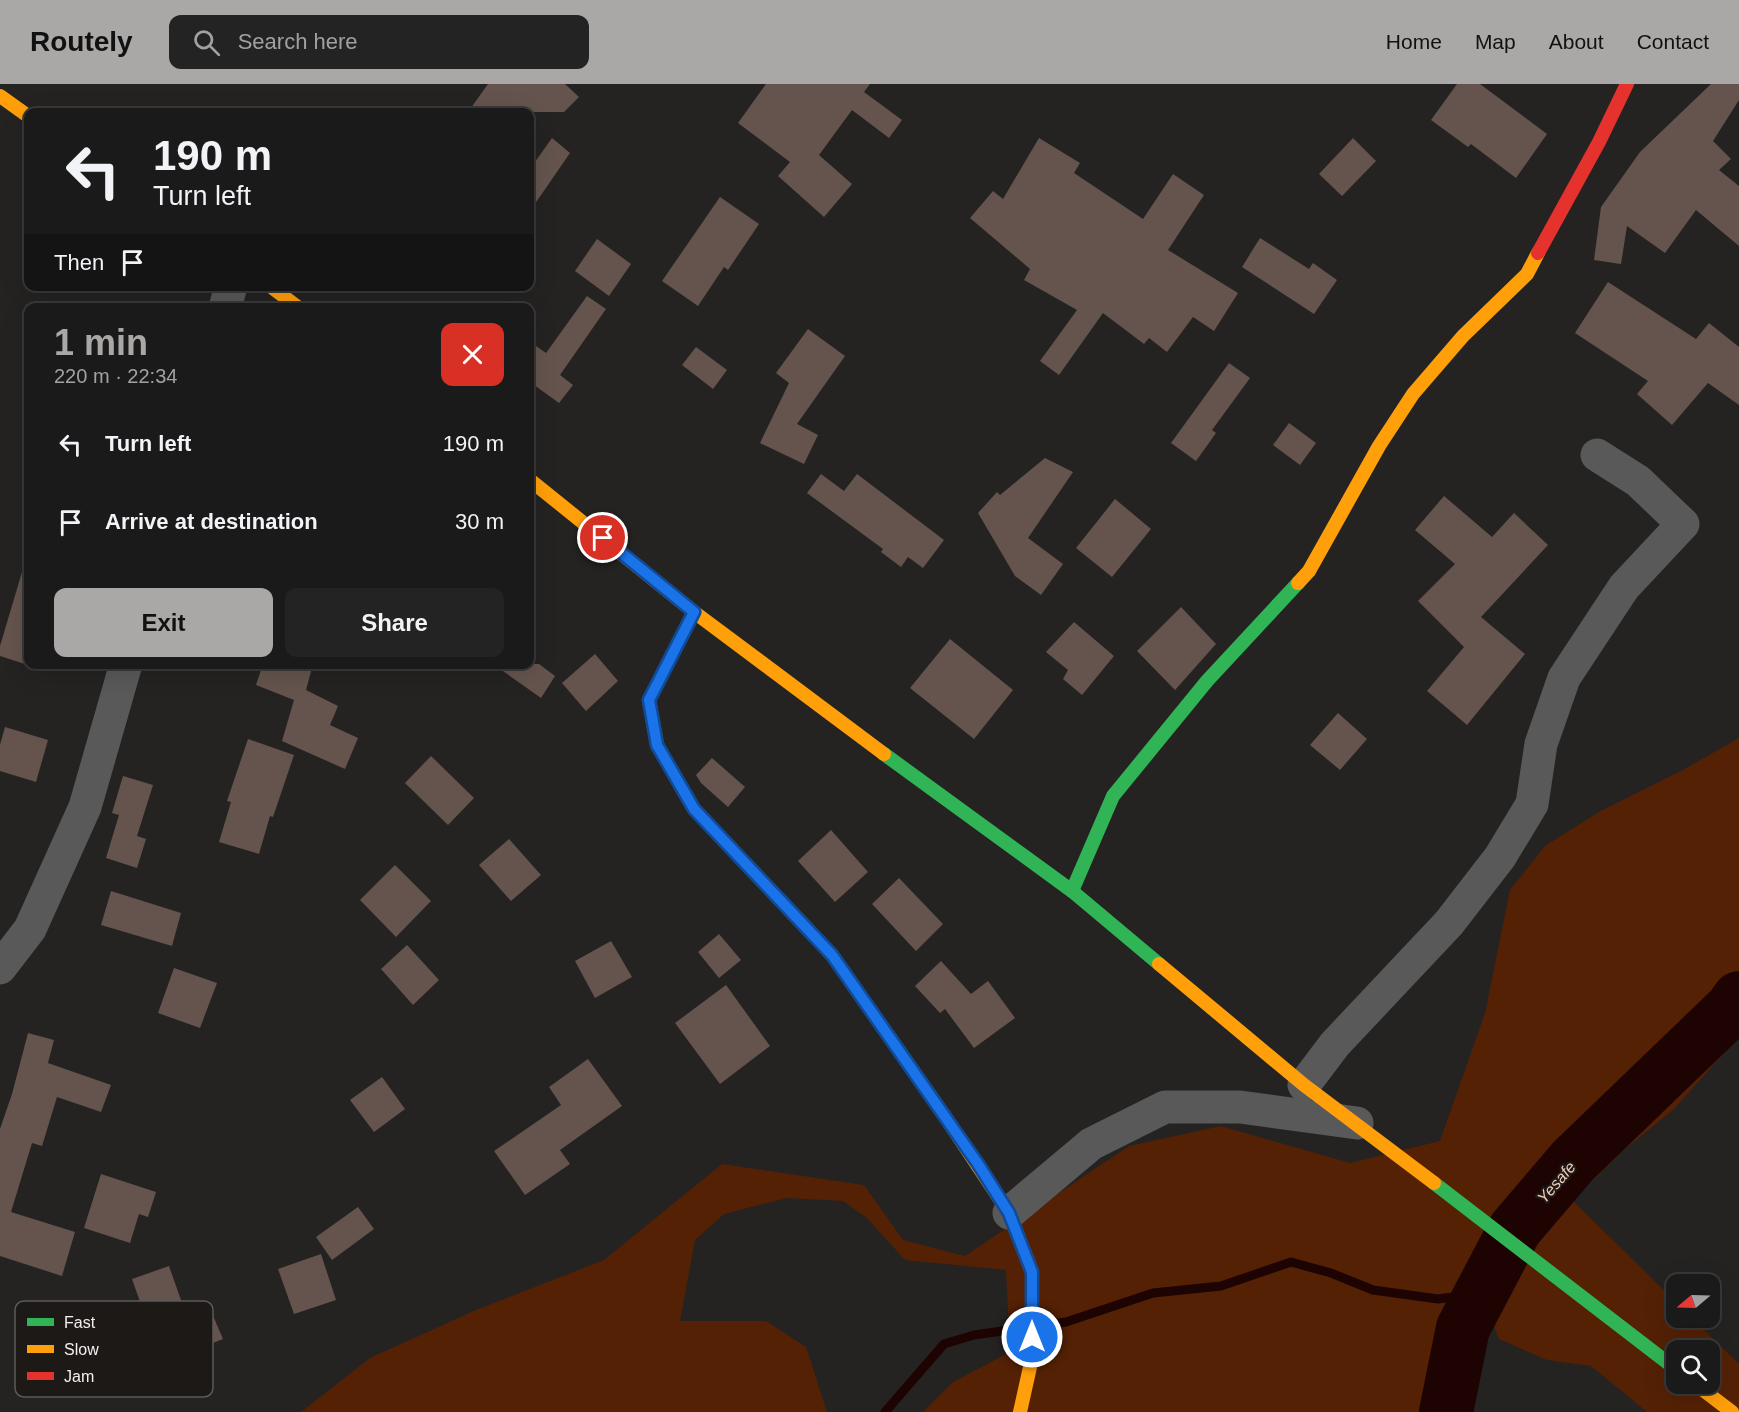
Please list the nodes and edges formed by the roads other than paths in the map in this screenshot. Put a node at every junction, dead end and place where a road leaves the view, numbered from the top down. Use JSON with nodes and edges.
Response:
{"nodes":[{"id":1,"x":1627,"y":84,"type":"edge"},
{"id":2,"x":0,"y":96,"type":"edge"},
{"id":3,"x":24,"y":113,"type":"edge"},
{"id":4,"x":277,"y":291,"type":"edge"},
{"id":5,"x":292,"y":303,"type":"edge"},
{"id":6,"x":1597,"y":455,"type":"dead end"},
{"id":7,"x":534,"y":483,"type":"edge"},
{"id":8,"x":694,"y":612,"type":"junction"},
{"id":9,"x":125,"y":669,"type":"edge"},
{"id":10,"x":1072,"y":891,"type":"junction"},
{"id":11,"x":0,"y":968,"type":"edge"},
{"id":12,"x":1304,"y":1085,"type":"junction"},
{"id":13,"x":1357,"y":1123,"type":"junction"},
{"id":14,"x":1009,"y":1213,"type":"junction"},
{"id":15,"x":1666,"y":1362,"type":"edge"},
{"id":16,"x":1708,"y":1394,"type":"edge"},
{"id":17,"x":1020,"y":1412,"type":"edge"},
{"id":18,"x":1732,"y":1412,"type":"edge"}],
"edges":[{"from":1,"to":10,"type":"main road"},
{"from":2,"to":3,"type":"main road"},
{"from":4,"to":5,"type":"main road"},
{"from":6,"to":12,"type":"street"},
{"from":7,"to":8,"type":"main road"},
{"from":8,"to":10,"type":"main road"},
{"from":8,"to":14,"type":"main road"},
{"from":9,"to":11,"type":"street"},
{"from":10,"to":12,"type":"main road"},
{"from":12,"to":13,"type":"main road"},
{"from":13,"to":14,"type":"street"},
{"from":13,"to":15,"type":"main road"},
{"from":14,"to":17,"type":"main road"},
{"from":16,"to":18,"type":"main road"}]}
